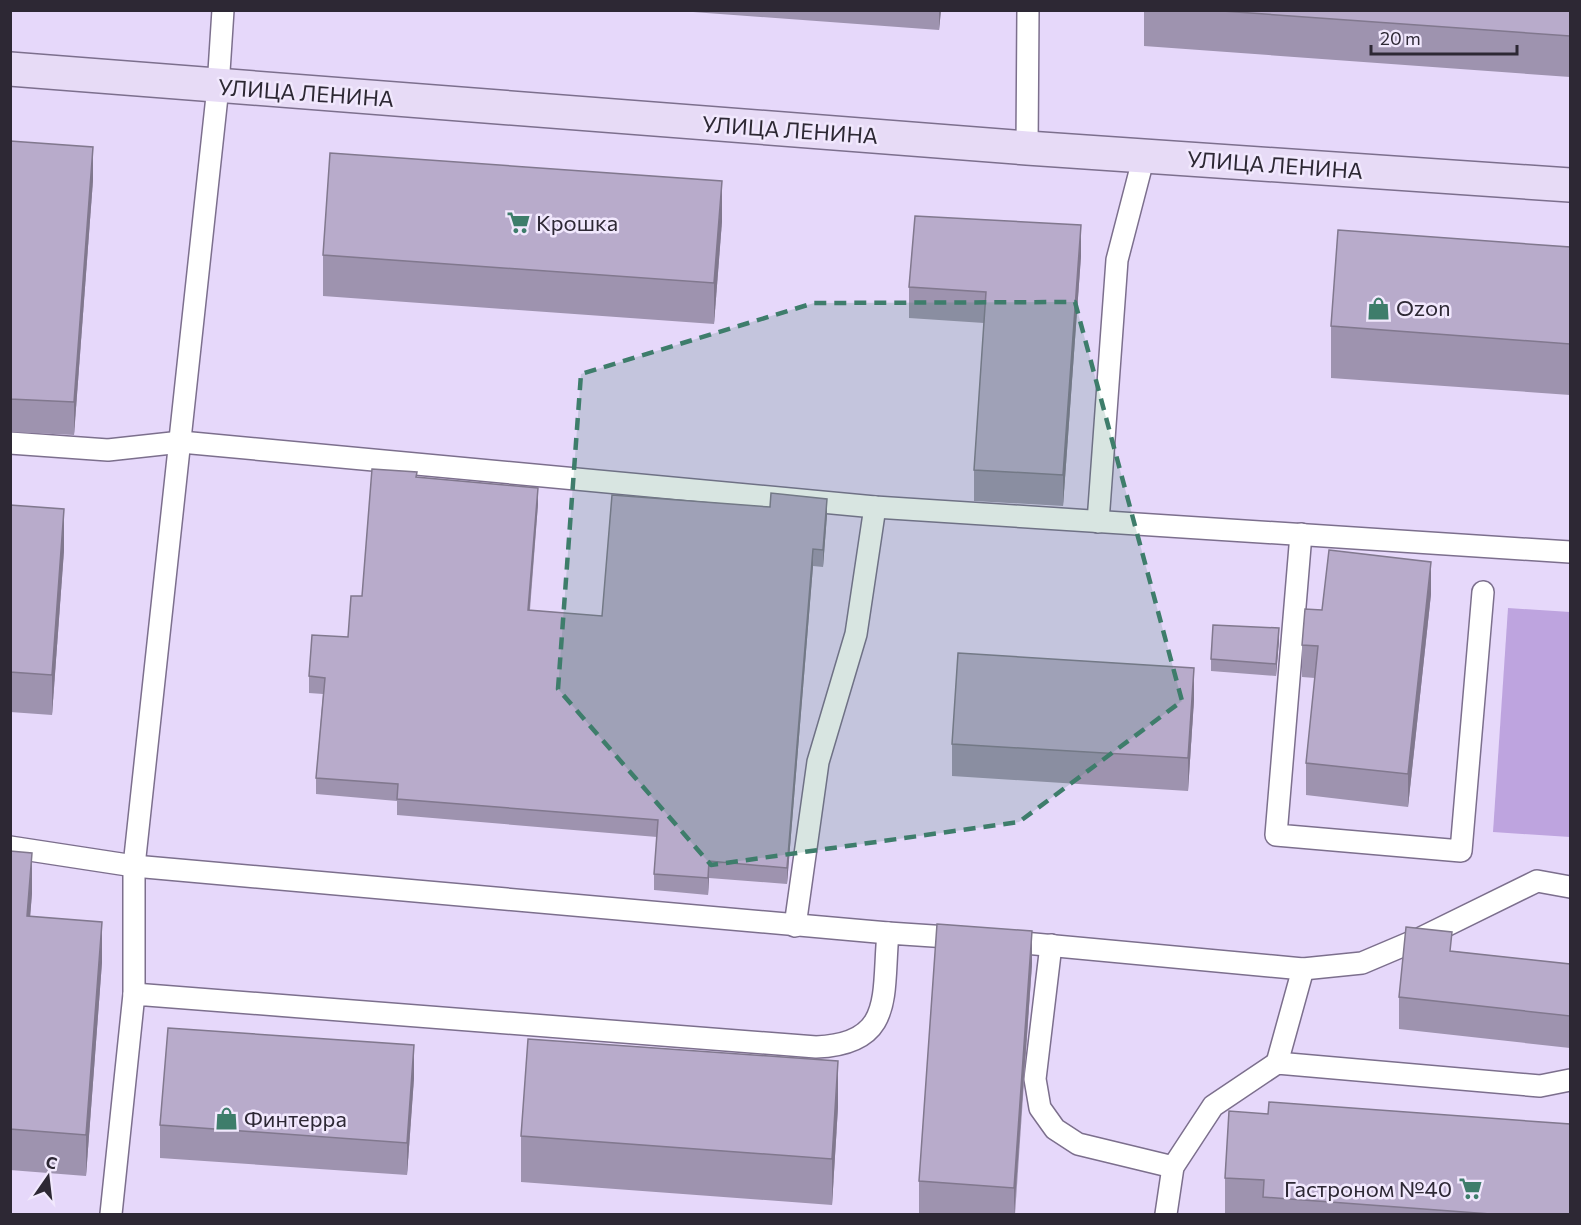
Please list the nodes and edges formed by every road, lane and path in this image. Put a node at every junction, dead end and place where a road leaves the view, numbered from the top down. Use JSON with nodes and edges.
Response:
{"nodes":[{"id":1,"x":223,"y":10,"type":"edge"},
{"id":2,"x":1028,"y":10,"type":"edge"},
{"id":3,"x":10,"y":69,"type":"edge"},
{"id":4,"x":219,"y":87,"type":"junction"},
{"id":5,"x":1027,"y":148,"type":"junction"},
{"id":6,"x":1144,"y":156,"type":"junction"},
{"id":7,"x":1570,"y":185,"type":"edge"},
{"id":8,"x":181,"y":442,"type":"junction"},
{"id":9,"x":10,"y":443,"type":"edge"},
{"id":10,"x":875,"y":507,"type":"junction"},
{"id":11,"x":1098,"y":522,"type":"junction"},
{"id":12,"x":1301,"y":534,"type":"junction"},
{"id":13,"x":1570,"y":552,"type":"edge"},
{"id":14,"x":1483,"y":592,"type":"dead end"},
{"id":15,"x":10,"y":847,"type":"edge"},
{"id":16,"x":134,"y":866,"type":"junction"},
{"id":17,"x":1570,"y":887,"type":"edge"},
{"id":18,"x":795,"y":926,"type":"junction"},
{"id":19,"x":888,"y":933,"type":"junction"},
{"id":20,"x":1051,"y":945,"type":"junction"},
{"id":21,"x":1303,"y":969,"type":"junction"},
{"id":22,"x":134,"y":994,"type":"junction"},
{"id":23,"x":1277,"y":1063,"type":"junction"},
{"id":24,"x":1570,"y":1080,"type":"edge"},
{"id":25,"x":1173,"y":1167,"type":"junction"},
{"id":26,"x":111,"y":1215,"type":"edge"},
{"id":27,"x":1166,"y":1215,"type":"edge"}],
"edges":[{"from":1,"to":4,"type":"lane"},
{"from":2,"to":5,"type":"lane"},
{"from":3,"to":4,"type":"street","name":"УЛИЦА ЛЕНИНА"},
{"from":4,"to":5,"type":"street","name":"УЛИЦА ЛЕНИНА"},
{"from":4,"to":8,"type":"lane"},
{"from":5,"to":6,"type":"street","name":"УЛИЦА ЛЕНИНА"},
{"from":6,"to":7,"type":"street","name":"УЛИЦА ЛЕНИНА"},
{"from":6,"to":11,"type":"lane"},
{"from":8,"to":9,"type":"lane"},
{"from":8,"to":10,"type":"lane"},
{"from":8,"to":16,"type":"lane"},
{"from":10,"to":11,"type":"lane"},
{"from":10,"to":18,"type":"lane"},
{"from":11,"to":12,"type":"lane"},
{"from":12,"to":13,"type":"lane"},
{"from":12,"to":14,"type":"lane"},
{"from":15,"to":16,"type":"lane"},
{"from":16,"to":18,"type":"lane"},
{"from":16,"to":22,"type":"lane"},
{"from":17,"to":21,"type":"lane"},
{"from":18,"to":19,"type":"lane"},
{"from":19,"to":20,"type":"lane"},
{"from":19,"to":22,"type":"lane"},
{"from":20,"to":21,"type":"lane"},
{"from":20,"to":25,"type":"lane"},
{"from":21,"to":23,"type":"lane"},
{"from":22,"to":26,"type":"lane"},
{"from":23,"to":24,"type":"lane"},
{"from":23,"to":25,"type":"lane"},
{"from":25,"to":27,"type":"lane"}]}
